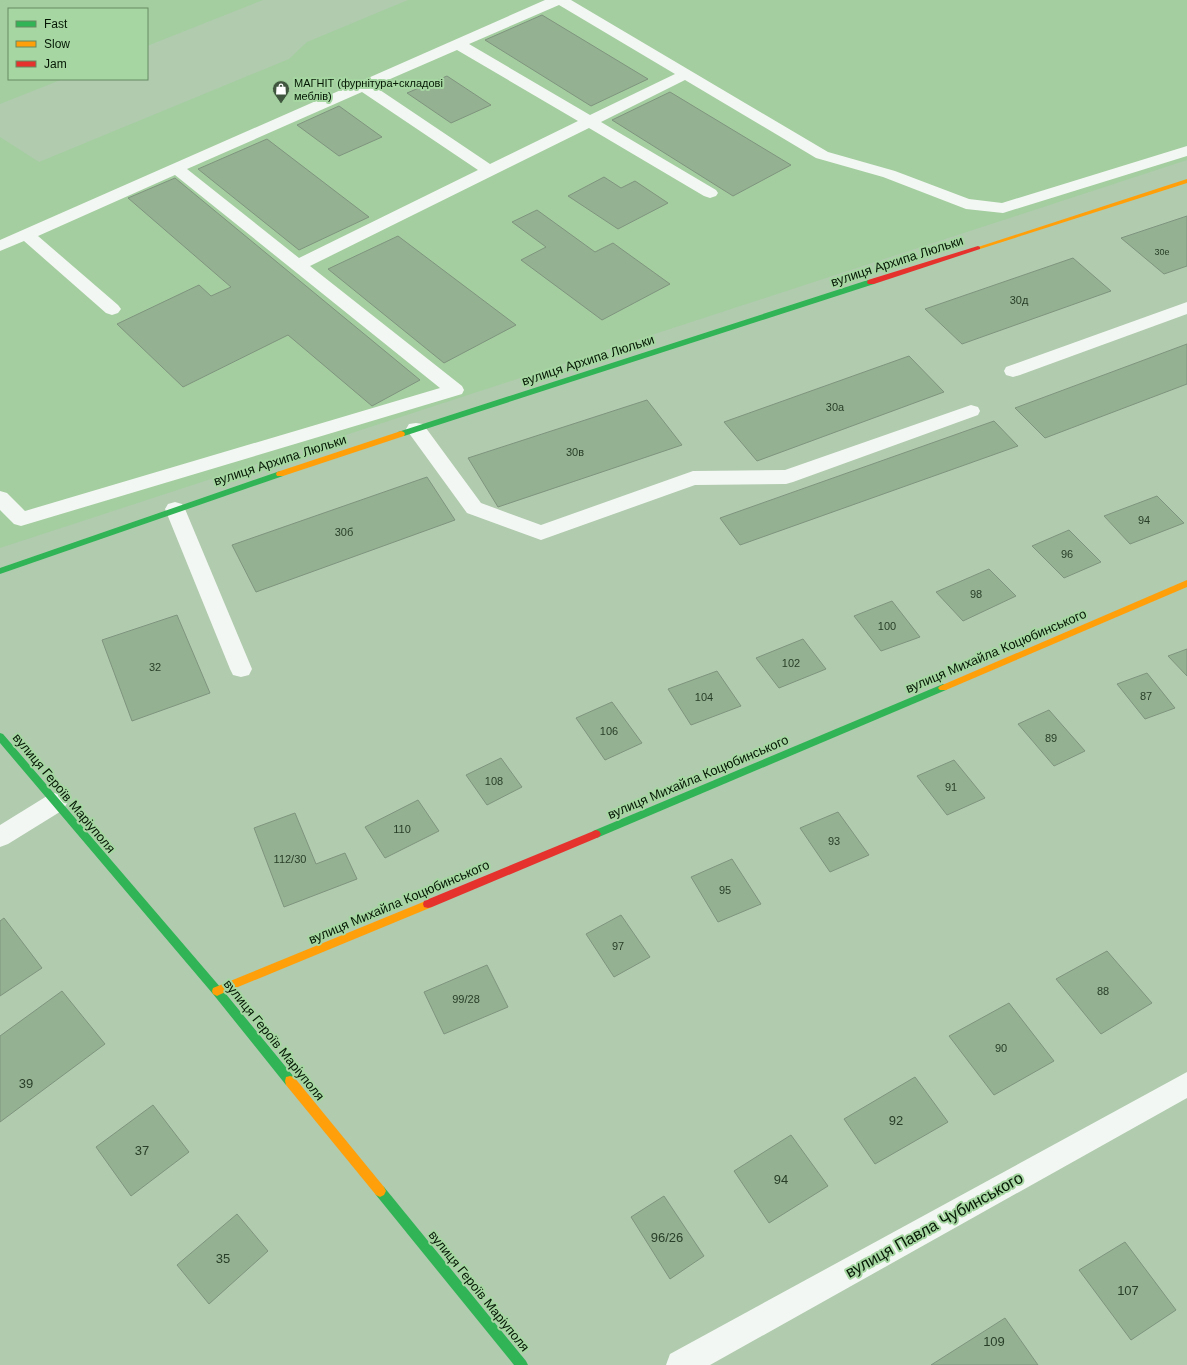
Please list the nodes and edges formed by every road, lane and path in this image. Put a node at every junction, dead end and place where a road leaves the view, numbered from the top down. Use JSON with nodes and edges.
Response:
{"nodes":[{"id":1,"x":556,"y":0,"type":"edge"},
{"id":2,"x":561,"y":0,"type":"edge"},
{"id":3,"x":458,"y":44,"type":"junction"},
{"id":4,"x":686,"y":74,"type":"junction"},
{"id":5,"x":363,"y":86,"type":"junction"},
{"id":6,"x":589,"y":121,"type":"junction"},
{"id":7,"x":1187,"y":151,"type":"edge"},
{"id":8,"x":176,"y":168,"type":"junction"},
{"id":9,"x":490,"y":171,"type":"junction"},
{"id":10,"x":1187,"y":181,"type":"edge"},
{"id":11,"x":710,"y":193,"type":"dead end"},
{"id":12,"x":26,"y":234,"type":"junction"},
{"id":13,"x":0,"y":246,"type":"edge"},
{"id":14,"x":298,"y":265,"type":"junction"},
{"id":15,"x":1187,"y":308,"type":"edge"},
{"id":16,"x":112,"y":309,"type":"dead end"},
{"id":17,"x":1013,"y":371,"type":"dead end"},
{"id":18,"x":971,"y":411,"type":"dead end"},
{"id":19,"x":416,"y":429,"type":"junction"},
{"id":20,"x":0,"y":498,"type":"edge"},
{"id":21,"x":175,"y":509,"type":"junction"},
{"id":22,"x":0,"y":571,"type":"edge"},
{"id":23,"x":1187,"y":583,"type":"edge"},
{"id":24,"x":240,"y":669,"type":"dead end"},
{"id":25,"x":0,"y":737,"type":"edge"},
{"id":26,"x":55,"y":803,"type":"junction"},
{"id":27,"x":0,"y":838,"type":"edge"},
{"id":28,"x":217,"y":991,"type":"junction"},
{"id":29,"x":1187,"y":1084,"type":"edge"},
{"id":30,"x":518,"y":1364,"type":"edge"},
{"id":31,"x":681,"y":1365,"type":"edge"}],
"edges":[{"from":1,"to":3,"type":"street"},
{"from":2,"to":4,"type":"street"},
{"from":3,"to":5,"type":"street"},
{"from":3,"to":6,"type":"street"},
{"from":4,"to":6,"type":"street"},
{"from":4,"to":7,"type":"street"},
{"from":5,"to":8,"type":"street"},
{"from":5,"to":9,"type":"street"},
{"from":6,"to":9,"type":"street"},
{"from":6,"to":11,"type":"street"},
{"from":8,"to":12,"type":"street"},
{"from":8,"to":14,"type":"street"},
{"from":9,"to":14,"type":"street"},
{"from":10,"to":19,"type":"street","name":"вулиця Архипа Люльки"},
{"from":12,"to":13,"type":"street"},
{"from":12,"to":16,"type":"street"},
{"from":14,"to":20,"type":"street"},
{"from":15,"to":17,"type":"street"},
{"from":18,"to":19,"type":"street"},
{"from":19,"to":21,"type":"street","name":"вулиця Архипа Люльки"},
{"from":21,"to":22,"type":"street","name":"вулиця Архипа Люльки"},
{"from":21,"to":24,"type":"street"},
{"from":23,"to":28,"type":"street","name":"вулиця Михайла Коцюбинського"},
{"from":25,"to":26,"type":"street","name":"вулиця Героїв Маріуполя"},
{"from":26,"to":27,"type":"street"},
{"from":26,"to":28,"type":"street","name":"вулиця Героїв Маріуполя"},
{"from":28,"to":30,"type":"street","name":"вулиця Героїв Маріуполя"},
{"from":29,"to":31,"type":"street","name":"вулиця Павла Чубинського"}]}
